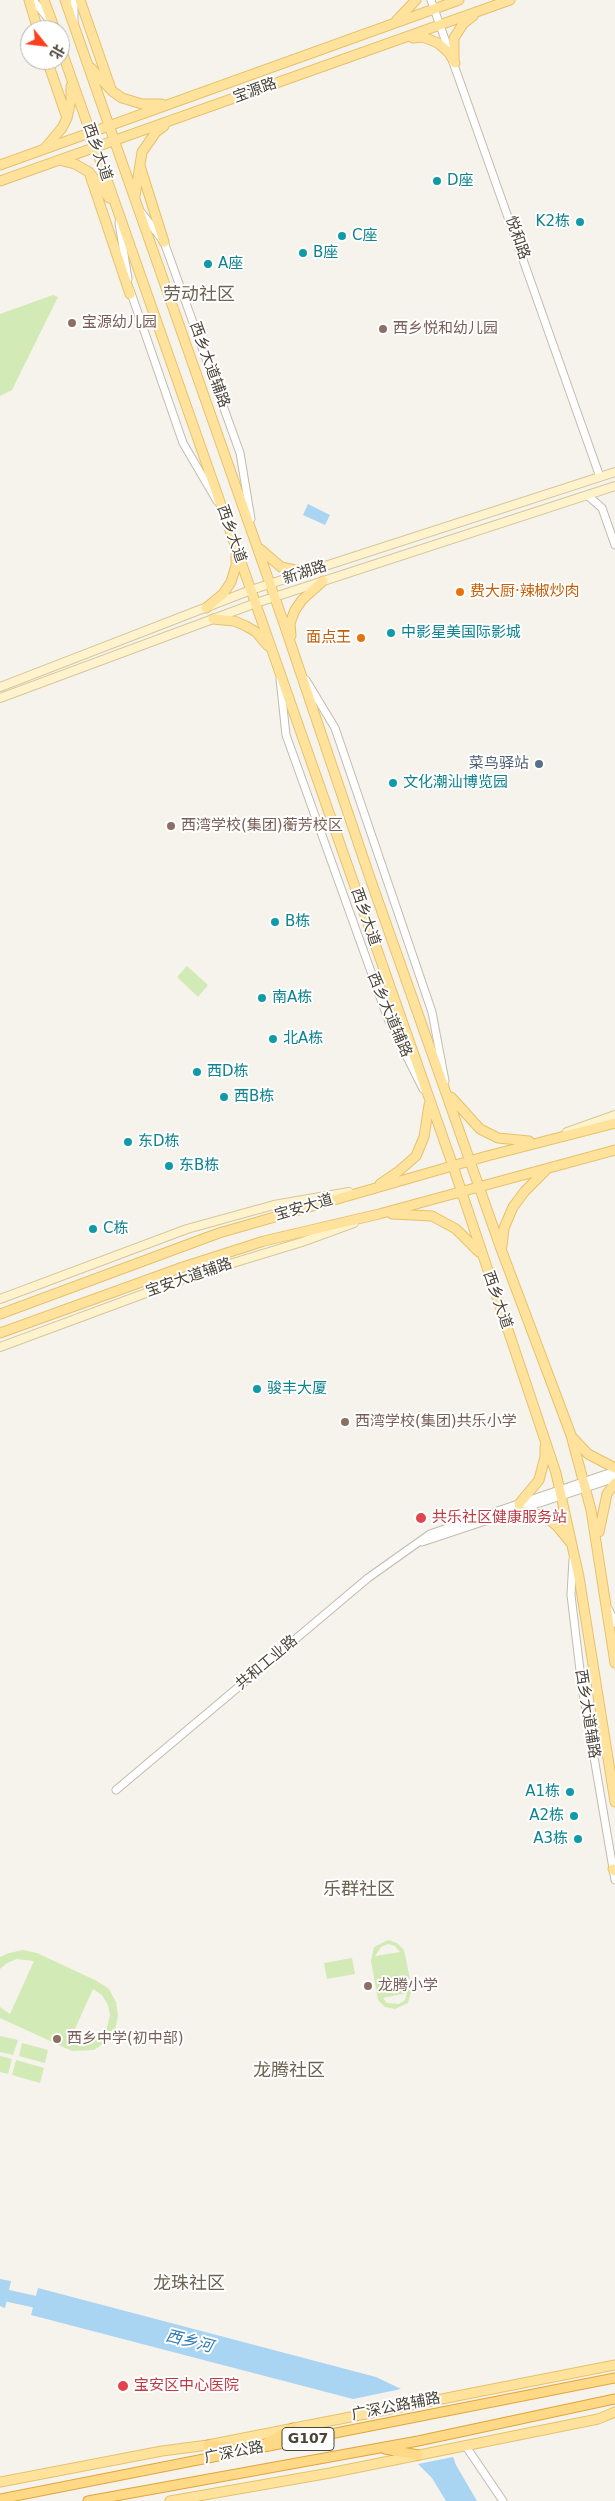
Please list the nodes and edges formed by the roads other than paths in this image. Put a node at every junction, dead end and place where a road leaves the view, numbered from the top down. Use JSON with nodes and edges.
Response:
{"nodes":[{"id":1,"x":29,"y":0,"type":"edge"},
{"id":2,"x":33,"y":0,"type":"edge"},
{"id":3,"x":44,"y":0,"type":"edge"},
{"id":4,"x":65,"y":0,"type":"edge"},
{"id":5,"x":74,"y":0,"type":"edge"},
{"id":6,"x":80,"y":0,"type":"edge"},
{"id":7,"x":416,"y":0,"type":"edge"},
{"id":8,"x":459,"y":0,"type":"edge"},
{"id":9,"x":510,"y":0,"type":"edge"},
{"id":10,"x":433,"y":4,"type":"edge"},
{"id":11,"x":483,"y":9,"type":"junction"},
{"id":12,"x":35,"y":20,"type":"edge"},
{"id":13,"x":48,"y":20,"type":"edge"},
{"id":14,"x":51,"y":20,"type":"edge"},
{"id":15,"x":440,"y":25,"type":"junction"},
{"id":16,"x":74,"y":27,"type":"junction"},
{"id":17,"x":386,"y":28,"type":"junction"},
{"id":18,"x":386,"y":44,"type":"junction"},
{"id":19,"x":86,"y":60,"type":"junction"},
{"id":20,"x":455,"y":63,"type":"junction"},
{"id":21,"x":51,"y":70,"type":"edge"},
{"id":22,"x":69,"y":71,"type":"joint"},
{"id":23,"x":112,"y":91,"type":"junction"},
{"id":24,"x":177,"y":102,"type":"junction"},
{"id":25,"x":183,"y":116,"type":"junction"},
{"id":26,"x":67,"y":118,"type":"junction"},
{"id":27,"x":109,"y":126,"type":"junction"},
{"id":28,"x":90,"y":133,"type":"junction"},
{"id":29,"x":114,"y":141,"type":"junction"},
{"id":30,"x":95,"y":148,"type":"junction"},
{"id":31,"x":44,"y":150,"type":"junction"},
{"id":32,"x":25,"y":156,"type":"junction"},
{"id":33,"x":59,"y":160,"type":"junction"},
{"id":34,"x":139,"y":164,"type":"junction"},
{"id":35,"x":0,"y":165,"type":"edge"},
{"id":36,"x":30,"y":170,"type":"junction"},
{"id":37,"x":89,"y":172,"type":"junction"},
{"id":38,"x":0,"y":181,"type":"edge"},
{"id":39,"x":135,"y":204,"type":"junction"},
{"id":40,"x":117,"y":213,"type":"junction"},
{"id":41,"x":164,"y":242,"type":"junction"},
{"id":42,"x":130,"y":294,"type":"junction"},
{"id":43,"x":615,"y":472,"type":"edge"},
{"id":44,"x":600,"y":477,"type":"junction"},
{"id":45,"x":615,"y":486,"type":"edge"},
{"id":46,"x":587,"y":495,"type":"junction"},
{"id":47,"x":224,"y":514,"type":"junction"},
{"id":48,"x":255,"y":541,"type":"junction"},
{"id":49,"x":235,"y":544,"type":"junction"},
{"id":50,"x":615,"y":545,"type":"edge"},
{"id":51,"x":318,"y":569,"type":"junction"},
{"id":52,"x":323,"y":581,"type":"junction"},
{"id":53,"x":270,"y":584,"type":"junction"},
{"id":54,"x":251,"y":590,"type":"junction"},
{"id":55,"x":275,"y":597,"type":"junction"},
{"id":56,"x":256,"y":603,"type":"junction"},
{"id":57,"x":206,"y":608,"type":"junction"},
{"id":58,"x":213,"y":619,"type":"junction"},
{"id":59,"x":291,"y":646,"type":"junction"},
{"id":60,"x":274,"y":656,"type":"junction"},
{"id":61,"x":278,"y":668,"type":"junction"},
{"id":62,"x":299,"y":670,"type":"junction"},
{"id":63,"x":0,"y":687,"type":"edge"},
{"id":64,"x":0,"y":698,"type":"edge"},
{"id":65,"x":447,"y":1091,"type":"junction"},
{"id":66,"x":429,"y":1101,"type":"junction"},
{"id":67,"x":615,"y":1114,"type":"edge"},
{"id":68,"x":615,"y":1123,"type":"edge"},
{"id":69,"x":542,"y":1140,"type":"junction"},
{"id":70,"x":613,"y":1151,"type":"edge"},
{"id":71,"x":471,"y":1160,"type":"junction"},
{"id":72,"x":453,"y":1166,"type":"junction"},
{"id":73,"x":547,"y":1170,"type":"junction"},
{"id":74,"x":480,"y":1186,"type":"junction"},
{"id":75,"x":374,"y":1189,"type":"junction"},
{"id":76,"x":460,"y":1192,"type":"junction"},
{"id":77,"x":379,"y":1214,"type":"junction"},
{"id":78,"x":501,"y":1249,"type":"junction"},
{"id":79,"x":481,"y":1254,"type":"junction"},
{"id":80,"x":0,"y":1298,"type":"edge"},
{"id":81,"x":0,"y":1314,"type":"edge"},
{"id":82,"x":0,"y":1333,"type":"edge"},
{"id":83,"x":0,"y":1347,"type":"edge"},
{"id":84,"x":571,"y":1435,"type":"junction"},
{"id":85,"x":544,"y":1439,"type":"junction"},
{"id":86,"x":615,"y":1469,"type":"edge"},
{"id":87,"x":615,"y":1478,"type":"edge"},
{"id":88,"x":615,"y":1482,"type":"edge"},
{"id":89,"x":585,"y":1485,"type":"junction"},
{"id":90,"x":561,"y":1493,"type":"junction"},
{"id":91,"x":519,"y":1508,"type":"junction"},
{"id":92,"x":597,"y":1545,"type":"junction"},
{"id":93,"x":573,"y":1547,"type":"junction"},
{"id":94,"x":605,"y":1601,"type":"junction"},
{"id":95,"x":615,"y":1623,"type":"edge"},
{"id":96,"x":615,"y":1663,"type":"edge"},
{"id":97,"x":116,"y":1790,"type":"dead end"},
{"id":98,"x":615,"y":1802,"type":"edge"},
{"id":99,"x":614,"y":1870,"type":"edge"},
{"id":100,"x":615,"y":1880,"type":"edge"},
{"id":101,"x":613,"y":2365,"type":"edge"},
{"id":102,"x":615,"y":2378,"type":"edge"},
{"id":103,"x":615,"y":2399,"type":"edge"},
{"id":104,"x":615,"y":2414,"type":"edge"},
{"id":105,"x":292,"y":2428,"type":"junction"},
{"id":106,"x":465,"y":2445,"type":"junction"},
{"id":107,"x":208,"y":2446,"type":"junction"},
{"id":108,"x":380,"y":2448,"type":"junction"},
{"id":109,"x":256,"y":2449,"type":"junction"},
{"id":110,"x":418,"y":2455,"type":"junction"},
{"id":111,"x":0,"y":2482,"type":"edge"},
{"id":112,"x":0,"y":2499,"type":"edge"},
{"id":113,"x":88,"y":2501,"type":"edge"},
{"id":114,"x":170,"y":2501,"type":"edge"},
{"id":115,"x":503,"y":2501,"type":"edge"}],
"edges":[{"from":1,"to":12,"type":"main road"},
{"from":2,"to":13,"type":"street"},
{"from":3,"to":14,"type":"main road"},
{"from":4,"to":16,"type":"main road","name":"西乡大道"},
{"from":5,"to":16,"type":"street"},
{"from":6,"to":23,"type":"main road"},
{"from":7,"to":17,"type":"main road"},
{"from":8,"to":10,"type":"main road","name":"宝源路"},
{"from":9,"to":11,"type":"main road","name":"宝源路"},
{"from":10,"to":15,"type":"street","name":"悦和路"},
{"from":10,"to":17,"type":"main road","name":"宝源路"},
{"from":11,"to":15,"type":"main road","name":"宝源路"},
{"from":11,"to":20,"type":"main road"},
{"from":15,"to":18,"type":"main road","name":"宝源路"},
{"from":15,"to":20,"type":"street","name":"悦和路"},
{"from":16,"to":19,"type":"main road","name":"西乡大道"},
{"from":17,"to":24,"type":"main road","name":"宝源路"},
{"from":18,"to":20,"type":"main road"},
{"from":18,"to":25,"type":"main road","name":"宝源路"},
{"from":19,"to":23,"type":"main road"},
{"from":19,"to":27,"type":"main road","name":"西乡大道"},
{"from":20,"to":44,"type":"street","name":"悦和路"},
{"from":21,"to":26,"type":"main road"},
{"from":22,"to":26,"type":"main road"},
{"from":22,"to":28,"type":"main road","name":"西乡大道"},
{"from":23,"to":24,"type":"main road"},
{"from":24,"to":27,"type":"main road","name":"宝源路"},
{"from":25,"to":29,"type":"main road","name":"宝源路"},
{"from":25,"to":34,"type":"main road"},
{"from":26,"to":31,"type":"main road"},
{"from":27,"to":28,"type":"main road","name":"宝源路"},
{"from":27,"to":29,"type":"main road","name":"西乡大道"},
{"from":28,"to":30,"type":"main road","name":"西乡大道"},
{"from":28,"to":31,"type":"main road","name":"宝源路"},
{"from":29,"to":30,"type":"main road","name":"宝源路"},
{"from":29,"to":39,"type":"main road","name":"西乡大道"},
{"from":30,"to":33,"type":"main road","name":"宝源路"},
{"from":30,"to":40,"type":"main road","name":"西乡大道"},
{"from":31,"to":32,"type":"main road","name":"宝源路"},
{"from":32,"to":35,"type":"main road","name":"宝源路"},
{"from":32,"to":36,"type":"main road"},
{"from":33,"to":36,"type":"main road","name":"宝源路"},
{"from":33,"to":37,"type":"main road"},
{"from":34,"to":39,"type":"main road"},
{"from":34,"to":41,"type":"main road"},
{"from":36,"to":38,"type":"main road","name":"宝源路"},
{"from":37,"to":40,"type":"main road"},
{"from":37,"to":42,"type":"main road"},
{"from":39,"to":41,"type":"street","name":"西乡大道辅路"},
{"from":39,"to":48,"type":"main road","name":"西乡大道"},
{"from":40,"to":42,"type":"street"},
{"from":40,"to":47,"type":"main road","name":"西乡大道"},
{"from":41,"to":48,"type":"street","name":"西乡大道辅路"},
{"from":42,"to":47,"type":"street"},
{"from":43,"to":44,"type":"main road","name":"新湖路"},
{"from":44,"to":51,"type":"main road","name":"新湖路"},
{"from":45,"to":46,"type":"main road","name":"新湖路"},
{"from":46,"to":50,"type":"street"},
{"from":46,"to":52,"type":"main road","name":"新湖路"},
{"from":47,"to":49,"type":"main road","name":"西乡大道"},
{"from":48,"to":51,"type":"main road"},
{"from":48,"to":53,"type":"main road","name":"西乡大道"},
{"from":49,"to":54,"type":"main road","name":"西乡大道"},
{"from":49,"to":57,"type":"main road"},
{"from":51,"to":53,"type":"main road","name":"新湖路"},
{"from":52,"to":55,"type":"main road","name":"新湖路"},
{"from":52,"to":59,"type":"main road"},
{"from":53,"to":54,"type":"main road","name":"新湖路"},
{"from":53,"to":55,"type":"main road","name":"西乡大道"},
{"from":54,"to":56,"type":"main road","name":"西乡大道"},
{"from":54,"to":57,"type":"main road","name":"新湖路"},
{"from":55,"to":56,"type":"main road","name":"新湖路"},
{"from":55,"to":59,"type":"main road","name":"西乡大道"},
{"from":56,"to":58,"type":"main road","name":"新湖路"},
{"from":56,"to":60,"type":"main road","name":"西乡大道"},
{"from":57,"to":63,"type":"main road","name":"新湖路"},
{"from":58,"to":60,"type":"main road"},
{"from":58,"to":64,"type":"main road","name":"新湖路"},
{"from":59,"to":62,"type":"main road","name":"西乡大道"},
{"from":60,"to":61,"type":"main road","name":"西乡大道"},
{"from":61,"to":66,"type":"main road","name":"西乡大道"},
{"from":61,"to":66,"type":"street","name":"西乡大道辅路"},
{"from":62,"to":65,"type":"main road","name":"西乡大道"},
{"from":62,"to":65,"type":"street"},
{"from":65,"to":69,"type":"main road"},
{"from":65,"to":71,"type":"main road","name":"西乡大道"},
{"from":66,"to":72,"type":"main road","name":"西乡大道"},
{"from":66,"to":75,"type":"main road"},
{"from":67,"to":69,"type":"main road"},
{"from":68,"to":69,"type":"main road","name":"宝安大道"},
{"from":69,"to":71,"type":"main road","name":"宝安大道"},
{"from":70,"to":73,"type":"main road","name":"宝安大道"},
{"from":71,"to":72,"type":"main road","name":"宝安大道"},
{"from":71,"to":74,"type":"main road","name":"西乡大道"},
{"from":72,"to":75,"type":"main road","name":"宝安大道"},
{"from":72,"to":76,"type":"main road","name":"西乡大道"},
{"from":73,"to":74,"type":"main road","name":"宝安大道"},
{"from":73,"to":78,"type":"main road"},
{"from":74,"to":76,"type":"main road","name":"宝安大道"},
{"from":74,"to":78,"type":"main road","name":"西乡大道"},
{"from":75,"to":80,"type":"main road"},
{"from":75,"to":81,"type":"main road","name":"宝安大道"},
{"from":76,"to":77,"type":"main road","name":"宝安大道"},
{"from":76,"to":79,"type":"main road","name":"西乡大道"},
{"from":77,"to":79,"type":"main road"},
{"from":77,"to":82,"type":"main road","name":"宝安大道"},
{"from":77,"to":83,"type":"main road","name":"宝安大道辅路"},
{"from":78,"to":84,"type":"main road","name":"西乡大道"},
{"from":79,"to":85,"type":"main road","name":"西乡大道"},
{"from":84,"to":86,"type":"main road"},
{"from":84,"to":89,"type":"main road","name":"西乡大道"},
{"from":85,"to":90,"type":"main road","name":"西乡大道"},
{"from":85,"to":91,"type":"main road"},
{"from":86,"to":89,"type":"street","name":"共和工业路"},
{"from":87,"to":89,"type":"street","name":"共和工业路"},
{"from":88,"to":92,"type":"main road"},
{"from":89,"to":90,"type":"street","name":"共和工业路"},
{"from":89,"to":92,"type":"main road","name":"西乡大道"},
{"from":90,"to":91,"type":"street","name":"共和工业路"},
{"from":90,"to":93,"type":"main road","name":"西乡大道"},
{"from":91,"to":93,"type":"main road"},
{"from":91,"to":97,"type":"street","name":"共和工业路"},
{"from":92,"to":94,"type":"main road","name":"西乡大道"},
{"from":93,"to":98,"type":"main road","name":"西乡大道"},
{"from":93,"to":99,"type":"street","name":"西乡大道辅路"},
{"from":94,"to":95,"type":"street"},
{"from":94,"to":96,"type":"main road","name":"西乡大道"},
{"from":99,"to":100,"type":"street","name":"西乡大道辅路"},
{"from":101,"to":105,"type":"main road","name":"广深公路辅路"},
{"from":102,"to":109,"type":"highway","name":"广深公路","number":"G107"},
{"from":103,"to":108,"type":"highway","name":"广深公路","number":"G107"},
{"from":104,"to":106,"type":"main road"},
{"from":105,"to":107,"type":"main road","name":"广深公路辅路"},
{"from":105,"to":109,"type":"highway"},
{"from":106,"to":110,"type":"main road"},
{"from":106,"to":115,"type":"street"},
{"from":107,"to":109,"type":"highway"},
{"from":107,"to":111,"type":"main road","name":"广深公路辅路"},
{"from":108,"to":110,"type":"highway"},
{"from":108,"to":113,"type":"highway","name":"广深公路","number":"G107"},
{"from":109,"to":112,"type":"highway","name":"广深公路","number":"G107"},
{"from":110,"to":114,"type":"main road"}]}
